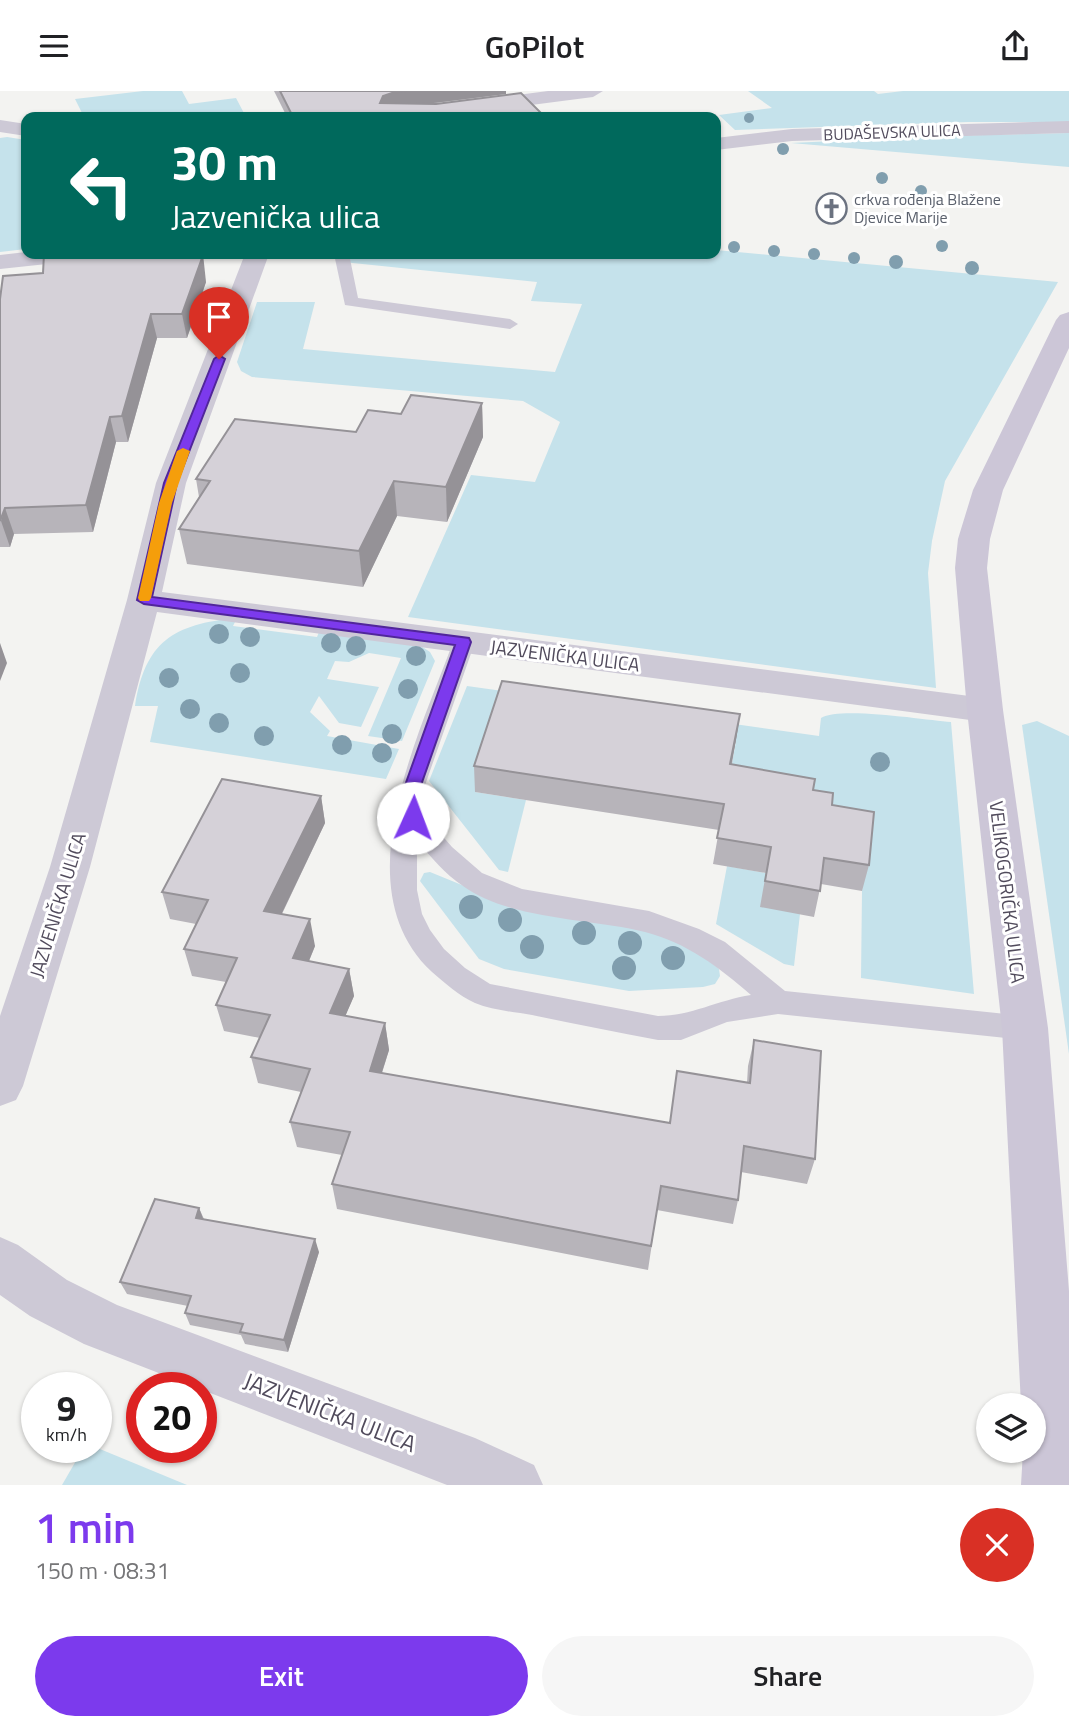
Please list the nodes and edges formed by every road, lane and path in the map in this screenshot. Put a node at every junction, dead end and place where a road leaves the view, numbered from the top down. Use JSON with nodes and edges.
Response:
{"nodes":[{"id":1,"x":593,"y":91,"type":"edge"},
{"id":2,"x":431,"y":112,"type":"edge"},
{"id":3,"x":0,"y":126,"type":"edge"},
{"id":4,"x":1069,"y":127,"type":"edge"},
{"id":5,"x":21,"y":129,"type":"edge"},
{"id":6,"x":721,"y":143,"type":"edge"},
{"id":7,"x":28,"y":259,"type":"edge"},
{"id":8,"x":255,"y":259,"type":"edge"},
{"id":9,"x":342,"y":259,"type":"edge"},
{"id":10,"x":0,"y":262,"type":"edge"},
{"id":11,"x":1069,"y":320,"type":"edge"},
{"id":12,"x":510,"y":324,"type":"dead end"},
{"id":13,"x":144,"y":600,"type":"junction"},
{"id":14,"x":464,"y":642,"type":"junction"},
{"id":15,"x":985,"y":710,"type":"junction"},
{"id":16,"x":410,"y":804,"type":"junction"},
{"id":17,"x":778,"y":1002,"type":"junction"},
{"id":18,"x":1025,"y":1028,"type":"junction"},
{"id":19,"x":0,"y":1086,"type":"edge"},
{"id":20,"x":0,"y":1262,"type":"edge"},
{"id":21,"x":514,"y":1485,"type":"edge"},
{"id":22,"x":1050,"y":1485,"type":"edge"}],
"edges":[{"from":1,"to":2,"type":"street"},
{"from":3,"to":5,"type":"street"},
{"from":4,"to":6,"type":"street","name":"BUDAŠEVSKA ULICA"},
{"from":7,"to":10,"type":"street"},
{"from":8,"to":13,"type":"street","name":"JAZVENIČKA ULICA"},
{"from":9,"to":12,"type":"lane"},
{"from":11,"to":15,"type":"street","name":"VELIKOGORIČKA ULICA"},
{"from":13,"to":14,"type":"street","name":"JAZVENIČKA ULICA"},
{"from":13,"to":19,"type":"street","name":"JAZVENIČKA ULICA"},
{"from":14,"to":15,"type":"street","name":"JAZVENIČKA ULICA"},
{"from":14,"to":16,"type":"lane"},
{"from":15,"to":18,"type":"street","name":"VELIKOGORIČKA ULICA"},
{"from":16,"to":17,"type":"lane"},
{"from":16,"to":17,"type":"lane"},
{"from":17,"to":18,"type":"lane"},
{"from":18,"to":22,"type":"street","name":"VELIKOGORIČKA ULICA"},
{"from":20,"to":21,"type":"street","name":"JAZVENIČKA ULICA"}]}
